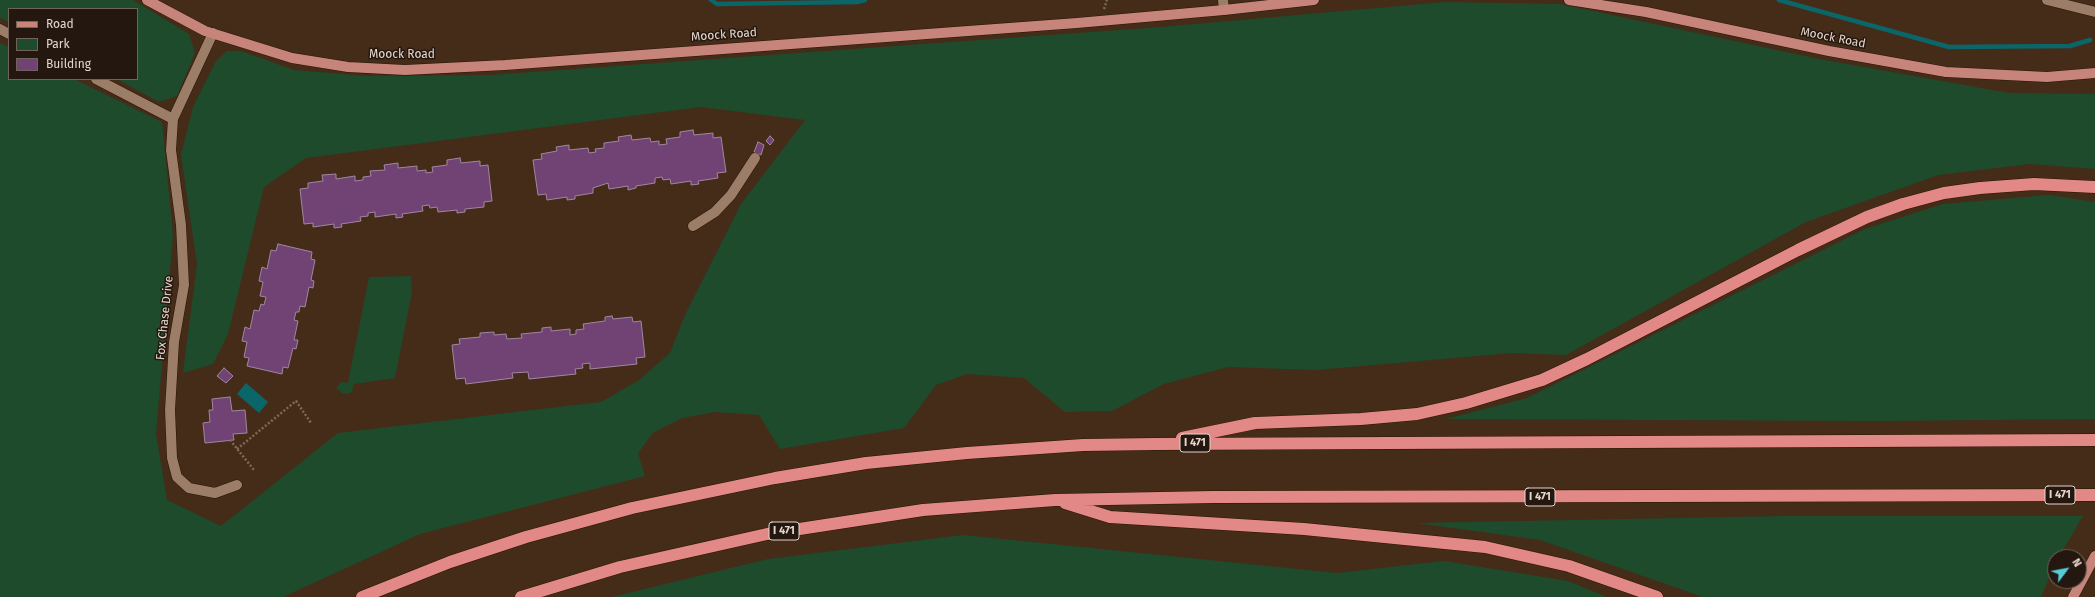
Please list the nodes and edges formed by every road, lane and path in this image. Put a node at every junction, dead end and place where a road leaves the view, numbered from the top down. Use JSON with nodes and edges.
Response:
{"nodes":[{"id":1,"x":147,"y":0,"type":"edge"},
{"id":2,"x":1314,"y":0,"type":"edge"},
{"id":3,"x":1569,"y":0,"type":"edge"},
{"id":4,"x":2047,"y":0,"type":"edge"},
{"id":5,"x":1224,"y":5,"type":"edge"},
{"id":6,"x":2095,"y":12,"type":"edge"},
{"id":7,"x":213,"y":33,"type":"junction"},
{"id":8,"x":2095,"y":73,"type":"edge"},
{"id":9,"x":98,"y":80,"type":"edge"},
{"id":10,"x":173,"y":119,"type":"junction"},
{"id":11,"x":755,"y":158,"type":"dead end"},
{"id":12,"x":2095,"y":187,"type":"edge"},
{"id":13,"x":692,"y":226,"type":"dead end"},
{"id":14,"x":311,"y":423,"type":"dead end"},
{"id":15,"x":230,"y":440,"type":"dead end"},
{"id":16,"x":2095,"y":440,"type":"edge"},
{"id":17,"x":1156,"y":444,"type":"junction"},
{"id":18,"x":237,"y":450,"type":"junction"},
{"id":19,"x":254,"y":470,"type":"dead end"},
{"id":20,"x":237,"y":485,"type":"dead end"},
{"id":21,"x":2095,"y":495,"type":"edge"},
{"id":22,"x":1055,"y":500,"type":"junction"},
{"id":23,"x":2095,"y":556,"type":"edge"},
{"id":24,"x":362,"y":597,"type":"edge"},
{"id":25,"x":521,"y":597,"type":"edge"},
{"id":26,"x":1657,"y":597,"type":"edge"},
{"id":27,"x":2074,"y":597,"type":"edge"}],
"edges":[{"from":1,"to":7,"type":"main road","name":"Moock Road"},
{"from":2,"to":5,"type":"main road","name":"Moock Road"},
{"from":3,"to":8,"type":"main road","name":"Moock Road"},
{"from":4,"to":6,"type":"street"},
{"from":5,"to":7,"type":"main road","name":"Moock Road"},
{"from":7,"to":10,"type":"street","name":"Fox Chase Drive"},
{"from":9,"to":10,"type":"street"},
{"from":10,"to":20,"type":"street","name":"Fox Chase Drive"},
{"from":11,"to":13,"type":"street"},
{"from":12,"to":17,"type":"highway"},
{"from":14,"to":18,"type":"path"},
{"from":15,"to":18,"type":"path"},
{"from":16,"to":17,"type":"highway","number":"I 471"},
{"from":17,"to":24,"type":"highway","number":"I 471"},
{"from":18,"to":19,"type":"path"},
{"from":21,"to":22,"type":"highway","number":"I 471"},
{"from":22,"to":25,"type":"highway","number":"I 471"},
{"from":22,"to":26,"type":"highway"},
{"from":23,"to":27,"type":"main road"}]}
